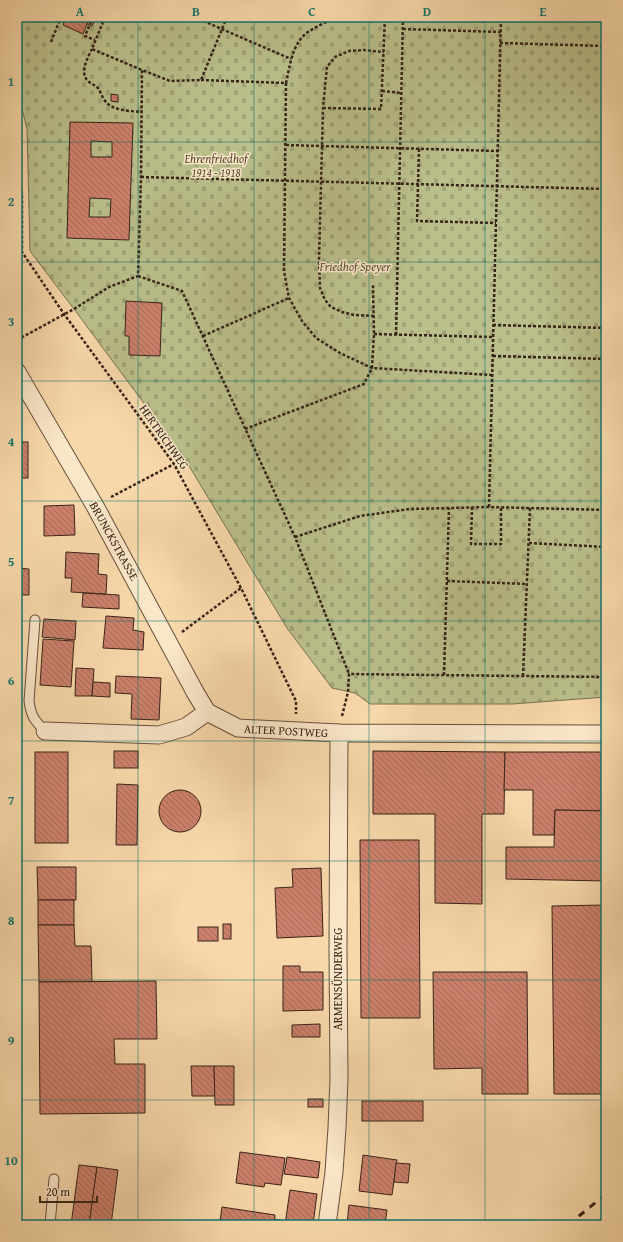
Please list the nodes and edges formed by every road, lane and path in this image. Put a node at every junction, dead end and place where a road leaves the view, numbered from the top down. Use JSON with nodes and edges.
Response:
{"nodes":[{"id":1,"x":61,"y":17,"type":"edge"},
{"id":2,"x":93,"y":17,"type":"edge"},
{"id":3,"x":105,"y":17,"type":"edge"},
{"id":4,"x":194,"y":17,"type":"edge"},
{"id":5,"x":227,"y":17,"type":"edge"},
{"id":6,"x":336,"y":17,"type":"edge"},
{"id":7,"x":385,"y":17,"type":"edge"},
{"id":8,"x":403,"y":17,"type":"edge"},
{"id":9,"x":501,"y":17,"type":"edge"},
{"id":10,"x":403,"y":29,"type":"junction"},
{"id":11,"x":222,"y":30,"type":"junction"},
{"id":12,"x":500,"y":32,"type":"junction"},
{"id":13,"x":95,"y":40,"type":"junction"},
{"id":14,"x":51,"y":42,"type":"dead end"},
{"id":15,"x":500,"y":43,"type":"junction"},
{"id":16,"x":606,"y":46,"type":"edge"},
{"id":17,"x":92,"y":49,"type":"junction"},
{"id":18,"x":384,"y":52,"type":"junction"},
{"id":19,"x":291,"y":59,"type":"junction"},
{"id":20,"x":142,"y":70,"type":"junction"},
{"id":21,"x":201,"y":80,"type":"junction"},
{"id":22,"x":286,"y":83,"type":"junction"},
{"id":23,"x":382,"y":91,"type":"junction"},
{"id":24,"x":402,"y":94,"type":"junction"},
{"id":25,"x":323,"y":108,"type":"junction"},
{"id":26,"x":142,"y":112,"type":"junction"},
{"id":27,"x":286,"y":145,"type":"junction"},
{"id":28,"x":322,"y":146,"type":"junction"},
{"id":29,"x":400,"y":148,"type":"junction"},
{"id":30,"x":419,"y":149,"type":"junction"},
{"id":31,"x":498,"y":151,"type":"junction"},
{"id":32,"x":17,"y":161,"type":"edge"},
{"id":33,"x":141,"y":177,"type":"junction"},
{"id":34,"x":285,"y":181,"type":"junction"},
{"id":35,"x":321,"y":182,"type":"junction"},
{"id":36,"x":399,"y":184,"type":"junction"},
{"id":37,"x":418,"y":184,"type":"junction"},
{"id":38,"x":497,"y":186,"type":"junction"},
{"id":39,"x":606,"y":189,"type":"edge"},
{"id":40,"x":22,"y":194,"type":"junction"},
{"id":41,"x":17,"y":196,"type":"edge"},
{"id":42,"x":496,"y":223,"type":"junction"},
{"id":43,"x":138,"y":276,"type":"junction"},
{"id":44,"x":373,"y":285,"type":"dead end"},
{"id":45,"x":289,"y":298,"type":"junction"},
{"id":46,"x":64,"y":314,"type":"junction"},
{"id":47,"x":374,"y":316,"type":"junction"},
{"id":48,"x":493,"y":325,"type":"junction"},
{"id":49,"x":606,"y":328,"type":"edge"},
{"id":50,"x":374,"y":334,"type":"junction"},
{"id":51,"x":396,"y":335,"type":"junction"},
{"id":52,"x":203,"y":336,"type":"junction"},
{"id":53,"x":493,"y":337,"type":"junction"},
{"id":54,"x":17,"y":340,"type":"edge"},
{"id":55,"x":492,"y":356,"type":"junction"},
{"id":56,"x":606,"y":359,"type":"edge"},
{"id":57,"x":372,"y":368,"type":"junction"},
{"id":58,"x":17,"y":372,"type":"edge"},
{"id":59,"x":492,"y":375,"type":"junction"},
{"id":60,"x":245,"y":429,"type":"junction"},
{"id":61,"x":174,"y":464,"type":"junction"},
{"id":62,"x":95,"y":506,"type":"junction"},
{"id":63,"x":472,"y":507,"type":"junction"},
{"id":64,"x":489,"y":507,"type":"junction"},
{"id":65,"x":501,"y":507,"type":"junction"},
{"id":66,"x":449,"y":508,"type":"junction"},
{"id":67,"x":530,"y":508,"type":"junction"},
{"id":68,"x":606,"y":510,"type":"edge"},
{"id":69,"x":295,"y":537,"type":"junction"},
{"id":70,"x":529,"y":544,"type":"junction"},
{"id":71,"x":606,"y":547,"type":"edge"},
{"id":72,"x":447,"y":581,"type":"junction"},
{"id":73,"x":527,"y":584,"type":"junction"},
{"id":74,"x":241,"y":588,"type":"junction"},
{"id":75,"x":35,"y":620,"type":"dead end"},
{"id":76,"x":168,"y":643,"type":"junction"},
{"id":77,"x":349,"y":674,"type":"junction"},
{"id":78,"x":444,"y":675,"type":"junction"},
{"id":79,"x":523,"y":676,"type":"junction"},
{"id":80,"x":606,"y":677,"type":"edge"},
{"id":81,"x":208,"y":712,"type":"junction"},
{"id":82,"x":45,"y":731,"type":"joint"},
{"id":83,"x":296,"y":731,"type":"junction"},
{"id":84,"x":339,"y":733,"type":"junction"},
{"id":85,"x":606,"y":734,"type":"edge"},
{"id":86,"x":54,"y":1179,"type":"dead end"},
{"id":87,"x":50,"y":1225,"type":"edge"},
{"id":88,"x":327,"y":1225,"type":"edge"}],
"edges":[{"from":1,"to":14,"type":"path"},
{"from":2,"to":13,"type":"path"},
{"from":3,"to":13,"type":"path"},
{"from":4,"to":11,"type":"path"},
{"from":5,"to":11,"type":"path"},
{"from":6,"to":19,"type":"path"},
{"from":7,"to":18,"type":"path"},
{"from":8,"to":10,"type":"path"},
{"from":9,"to":12,"type":"path"},
{"from":10,"to":12,"type":"path"},
{"from":10,"to":24,"type":"path"},
{"from":11,"to":19,"type":"path"},
{"from":11,"to":21,"type":"path"},
{"from":12,"to":15,"type":"path"},
{"from":13,"to":17,"type":"path"},
{"from":15,"to":16,"type":"path"},
{"from":15,"to":31,"type":"path"},
{"from":17,"to":20,"type":"path"},
{"from":17,"to":26,"type":"path"},
{"from":18,"to":23,"type":"path"},
{"from":18,"to":25,"type":"path"},
{"from":19,"to":22,"type":"path"},
{"from":20,"to":21,"type":"path"},
{"from":20,"to":26,"type":"path"},
{"from":21,"to":22,"type":"path"},
{"from":22,"to":27,"type":"path"},
{"from":23,"to":24,"type":"path"},
{"from":23,"to":25,"type":"path"},
{"from":24,"to":29,"type":"path"},
{"from":25,"to":28,"type":"path"},
{"from":26,"to":33,"type":"path"},
{"from":27,"to":28,"type":"path"},
{"from":27,"to":34,"type":"path"},
{"from":28,"to":29,"type":"path"},
{"from":28,"to":35,"type":"path"},
{"from":29,"to":30,"type":"path"},
{"from":29,"to":36,"type":"path"},
{"from":30,"to":31,"type":"path"},
{"from":30,"to":37,"type":"path"},
{"from":31,"to":38,"type":"path"},
{"from":32,"to":40,"type":"path","name":"HERTRICHWEG"},
{"from":33,"to":34,"type":"path"},
{"from":33,"to":43,"type":"path"},
{"from":34,"to":35,"type":"path"},
{"from":34,"to":45,"type":"path"},
{"from":35,"to":36,"type":"path"},
{"from":35,"to":47,"type":"path"},
{"from":36,"to":37,"type":"path"},
{"from":36,"to":51,"type":"path"},
{"from":37,"to":38,"type":"path"},
{"from":37,"to":42,"type":"path"},
{"from":38,"to":39,"type":"path"},
{"from":38,"to":42,"type":"path"},
{"from":40,"to":41,"type":"path"},
{"from":40,"to":46,"type":"path","name":"HERTRICHWEG"},
{"from":42,"to":48,"type":"path"},
{"from":43,"to":46,"type":"path"},
{"from":43,"to":52,"type":"path"},
{"from":44,"to":47,"type":"path"},
{"from":45,"to":52,"type":"path"},
{"from":45,"to":57,"type":"path"},
{"from":46,"to":54,"type":"path"},
{"from":46,"to":61,"type":"path","name":"HERTRICHWEG"},
{"from":47,"to":50,"type":"path"},
{"from":48,"to":49,"type":"path"},
{"from":48,"to":53,"type":"path"},
{"from":50,"to":51,"type":"path"},
{"from":50,"to":57,"type":"path"},
{"from":51,"to":53,"type":"path"},
{"from":52,"to":60,"type":"path"},
{"from":53,"to":55,"type":"path"},
{"from":55,"to":56,"type":"path"},
{"from":55,"to":59,"type":"path"},
{"from":57,"to":59,"type":"path"},
{"from":57,"to":60,"type":"path"},
{"from":58,"to":62,"type":"street","name":"BRUNCKSTRASSE"},
{"from":59,"to":64,"type":"path"},
{"from":60,"to":69,"type":"path"},
{"from":61,"to":62,"type":"path"},
{"from":61,"to":74,"type":"path","name":"HERTRICHWEG"},
{"from":62,"to":76,"type":"street","name":"BRUNCKSTRASSE"},
{"from":63,"to":64,"type":"path"},
{"from":63,"to":65,"type":"path"},
{"from":63,"to":66,"type":"path"},
{"from":64,"to":65,"type":"path"},
{"from":65,"to":67,"type":"path"},
{"from":66,"to":69,"type":"path"},
{"from":66,"to":72,"type":"path"},
{"from":67,"to":68,"type":"path"},
{"from":67,"to":70,"type":"path"},
{"from":69,"to":77,"type":"path"},
{"from":70,"to":71,"type":"path"},
{"from":70,"to":73,"type":"path"},
{"from":72,"to":73,"type":"path"},
{"from":72,"to":78,"type":"path"},
{"from":73,"to":79,"type":"path"},
{"from":74,"to":76,"type":"path"},
{"from":74,"to":83,"type":"path","name":"HERTRICHWEG"},
{"from":75,"to":82,"type":"lane"},
{"from":76,"to":81,"type":"street","name":"BRUNCKSTRASSE"},
{"from":77,"to":78,"type":"path"},
{"from":77,"to":84,"type":"path"},
{"from":78,"to":79,"type":"path"},
{"from":79,"to":80,"type":"path"},
{"from":81,"to":82,"type":"street"},
{"from":81,"to":83,"type":"street","name":"ALTER POSTWEG"},
{"from":83,"to":84,"type":"street","name":"ALTER POSTWEG"},
{"from":84,"to":85,"type":"street","name":"ALTER POSTWEG"},
{"from":84,"to":88,"type":"street","name":"ARMENSÜNDERWEG"},
{"from":86,"to":87,"type":"lane"}]}
